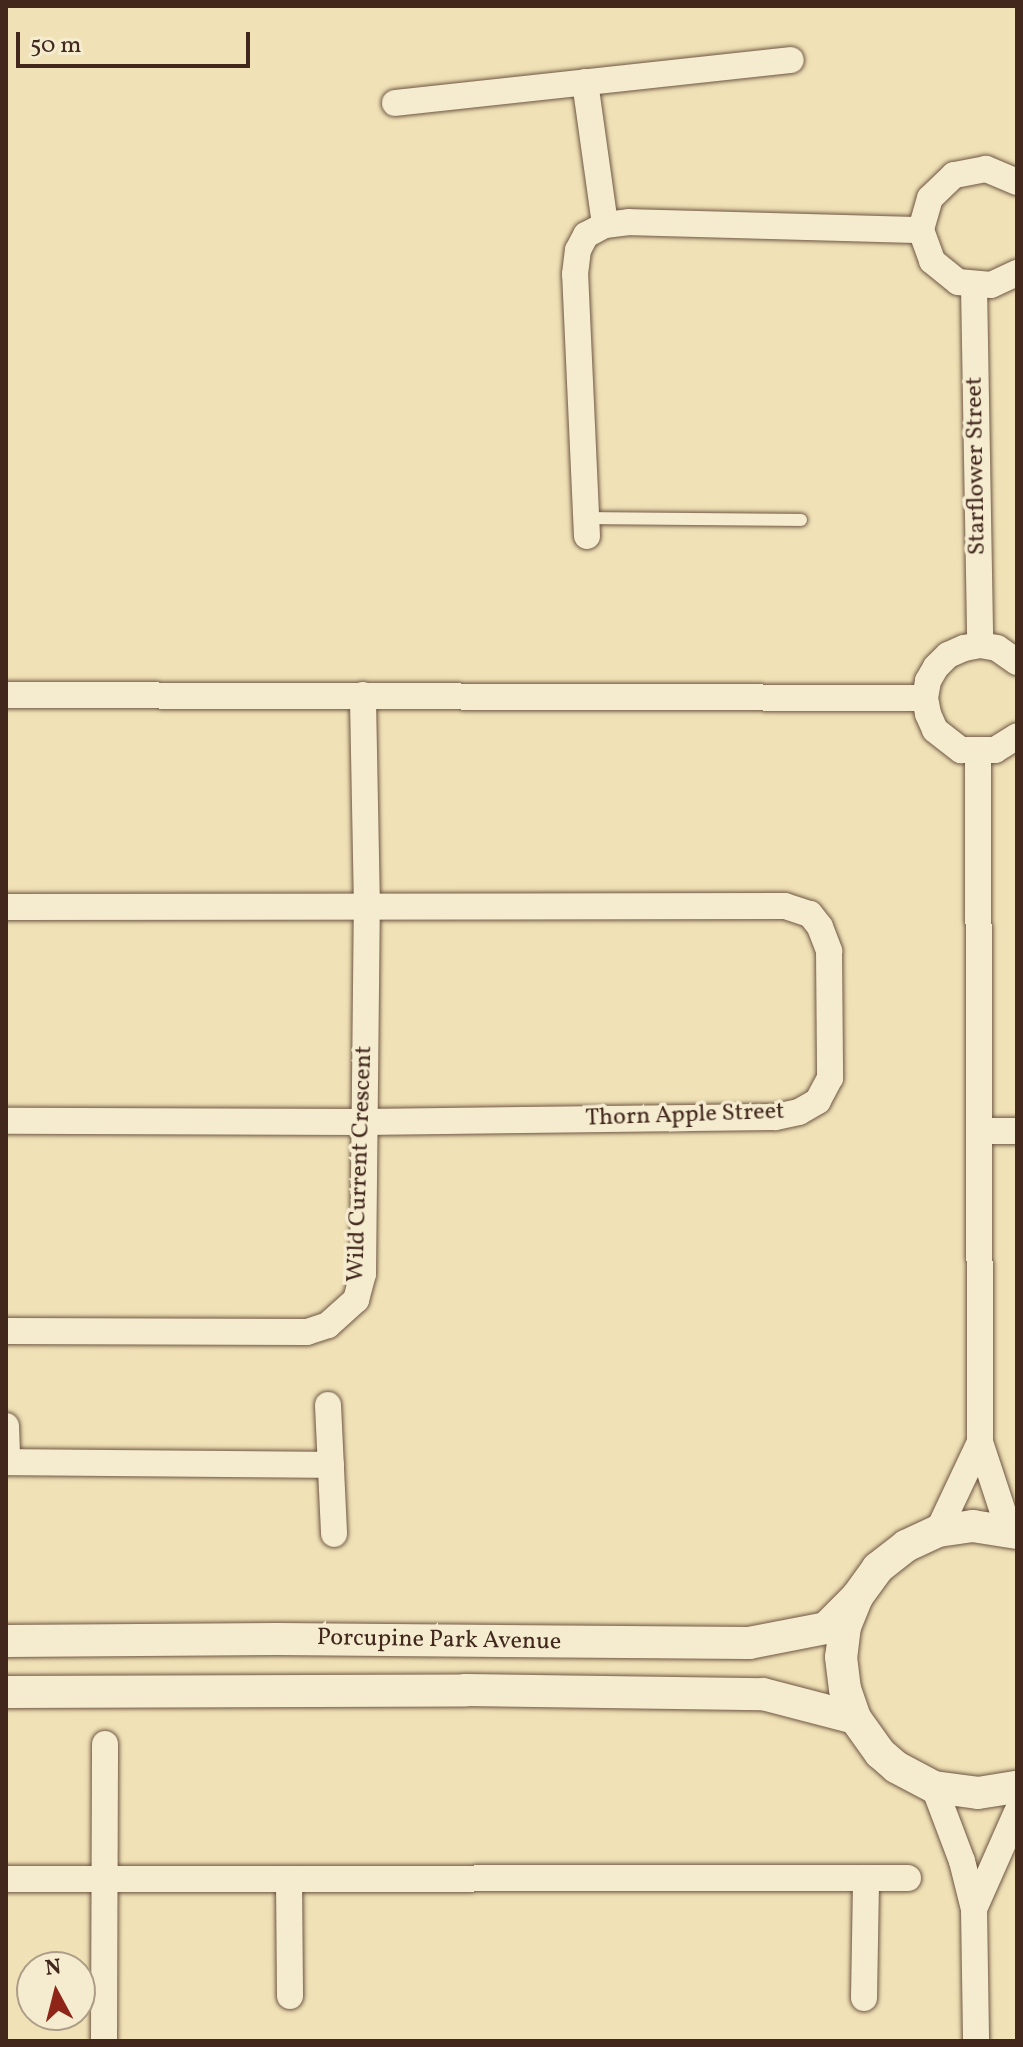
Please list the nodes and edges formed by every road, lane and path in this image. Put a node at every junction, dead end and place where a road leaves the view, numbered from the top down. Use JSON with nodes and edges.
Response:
{"nodes":[{"id":1,"x":791,"y":60,"type":"dead end"},
{"id":2,"x":585,"y":82,"type":"junction"},
{"id":3,"x":395,"y":103,"type":"dead end"},
{"id":4,"x":1017,"y":182,"type":"edge"},
{"id":5,"x":605,"y":225,"type":"junction"},
{"id":6,"x":921,"y":230,"type":"junction"},
{"id":7,"x":1017,"y":273,"type":"edge"},
{"id":8,"x":974,"y":286,"type":"junction"},
{"id":9,"x":801,"y":520,"type":"dead end"},
{"id":10,"x":586,"y":527,"type":"joint"},
{"id":11,"x":980,"y":645,"type":"junction"},
{"id":12,"x":1017,"y":662,"type":"edge"},
{"id":13,"x":6,"y":695,"type":"edge"},
{"id":14,"x":363,"y":695,"type":"junction"},
{"id":15,"x":925,"y":698,"type":"junction"},
{"id":16,"x":1017,"y":736,"type":"edge"},
{"id":17,"x":978,"y":752,"type":"junction"},
{"id":18,"x":6,"y":907,"type":"edge"},
{"id":19,"x":367,"y":908,"type":"junction"},
{"id":20,"x":6,"y":1121,"type":"edge"},
{"id":21,"x":364,"y":1122,"type":"junction"},
{"id":22,"x":979,"y":1131,"type":"junction"},
{"id":23,"x":1017,"y":1131,"type":"edge"},
{"id":24,"x":6,"y":1331,"type":"edge"},
{"id":25,"x":328,"y":1405,"type":"dead end"},
{"id":26,"x":6,"y":1426,"type":"edge"},
{"id":27,"x":980,"y":1442,"type":"junction"},
{"id":28,"x":6,"y":1462,"type":"edge"},
{"id":29,"x":331,"y":1465,"type":"junction"},
{"id":30,"x":938,"y":1531,"type":"junction"},
{"id":31,"x":1013,"y":1532,"type":"edge"},
{"id":32,"x":334,"y":1534,"type":"dead end"},
{"id":33,"x":857,"y":1597,"type":"junction"},
{"id":34,"x":6,"y":1641,"type":"edge"},
{"id":35,"x":6,"y":1692,"type":"edge"},
{"id":36,"x":855,"y":1718,"type":"junction"},
{"id":37,"x":105,"y":1744,"type":"dead end"},
{"id":38,"x":934,"y":1787,"type":"junction"},
{"id":39,"x":1017,"y":1787,"type":"edge"},
{"id":40,"x":1017,"y":1812,"type":"edge"},
{"id":41,"x":866,"y":1878,"type":"junction"},
{"id":42,"x":908,"y":1878,"type":"dead end"},
{"id":43,"x":6,"y":1879,"type":"edge"},
{"id":44,"x":105,"y":1879,"type":"junction"},
{"id":45,"x":289,"y":1879,"type":"junction"},
{"id":46,"x":974,"y":1909,"type":"junction"},
{"id":47,"x":290,"y":1996,"type":"dead end"},
{"id":48,"x":864,"y":1998,"type":"dead end"},
{"id":49,"x":104,"y":2041,"type":"edge"},
{"id":50,"x":976,"y":2041,"type":"edge"}],
"edges":[{"from":1,"to":2,"type":"street"},
{"from":2,"to":3,"type":"street"},
{"from":2,"to":5,"type":"street"},
{"from":4,"to":6,"type":"street"},
{"from":5,"to":6,"type":"street"},
{"from":5,"to":10,"type":"street"},
{"from":6,"to":8,"type":"street"},
{"from":7,"to":8,"type":"street"},
{"from":8,"to":11,"type":"street","name":"Starflower Street"},
{"from":9,"to":10,"type":"lane"},
{"from":11,"to":12,"type":"street"},
{"from":11,"to":15,"type":"street"},
{"from":13,"to":14,"type":"street"},
{"from":14,"to":15,"type":"street"},
{"from":14,"to":19,"type":"street","name":"Wild Current Crescent"},
{"from":15,"to":17,"type":"street"},
{"from":16,"to":17,"type":"street"},
{"from":17,"to":22,"type":"street"},
{"from":18,"to":19,"type":"street"},
{"from":19,"to":21,"type":"street","name":"Wild Current Crescent"},
{"from":19,"to":21,"type":"street","name":"Thorn Apple Street"},
{"from":20,"to":21,"type":"street","name":"Thorn Apple Street"},
{"from":21,"to":24,"type":"street","name":"Wild Current Crescent"},
{"from":22,"to":23,"type":"street"},
{"from":22,"to":27,"type":"street"},
{"from":25,"to":29,"type":"street"},
{"from":26,"to":28,"type":"street"},
{"from":27,"to":30,"type":"street"},
{"from":27,"to":31,"type":"street"},
{"from":28,"to":29,"type":"street"},
{"from":29,"to":32,"type":"street"},
{"from":30,"to":31,"type":"street"},
{"from":30,"to":33,"type":"street"},
{"from":33,"to":34,"type":"street","name":"Porcupine Park Avenue"},
{"from":33,"to":36,"type":"street"},
{"from":35,"to":36,"type":"street","name":"Porcupine Park Avenue"},
{"from":36,"to":38,"type":"street"},
{"from":37,"to":44,"type":"street"},
{"from":38,"to":39,"type":"street"},
{"from":38,"to":46,"type":"street"},
{"from":40,"to":46,"type":"street"},
{"from":41,"to":42,"type":"street"},
{"from":41,"to":45,"type":"street"},
{"from":41,"to":48,"type":"street"},
{"from":43,"to":44,"type":"street"},
{"from":44,"to":45,"type":"street"},
{"from":44,"to":49,"type":"street"},
{"from":45,"to":47,"type":"street"},
{"from":46,"to":50,"type":"street"}]}
